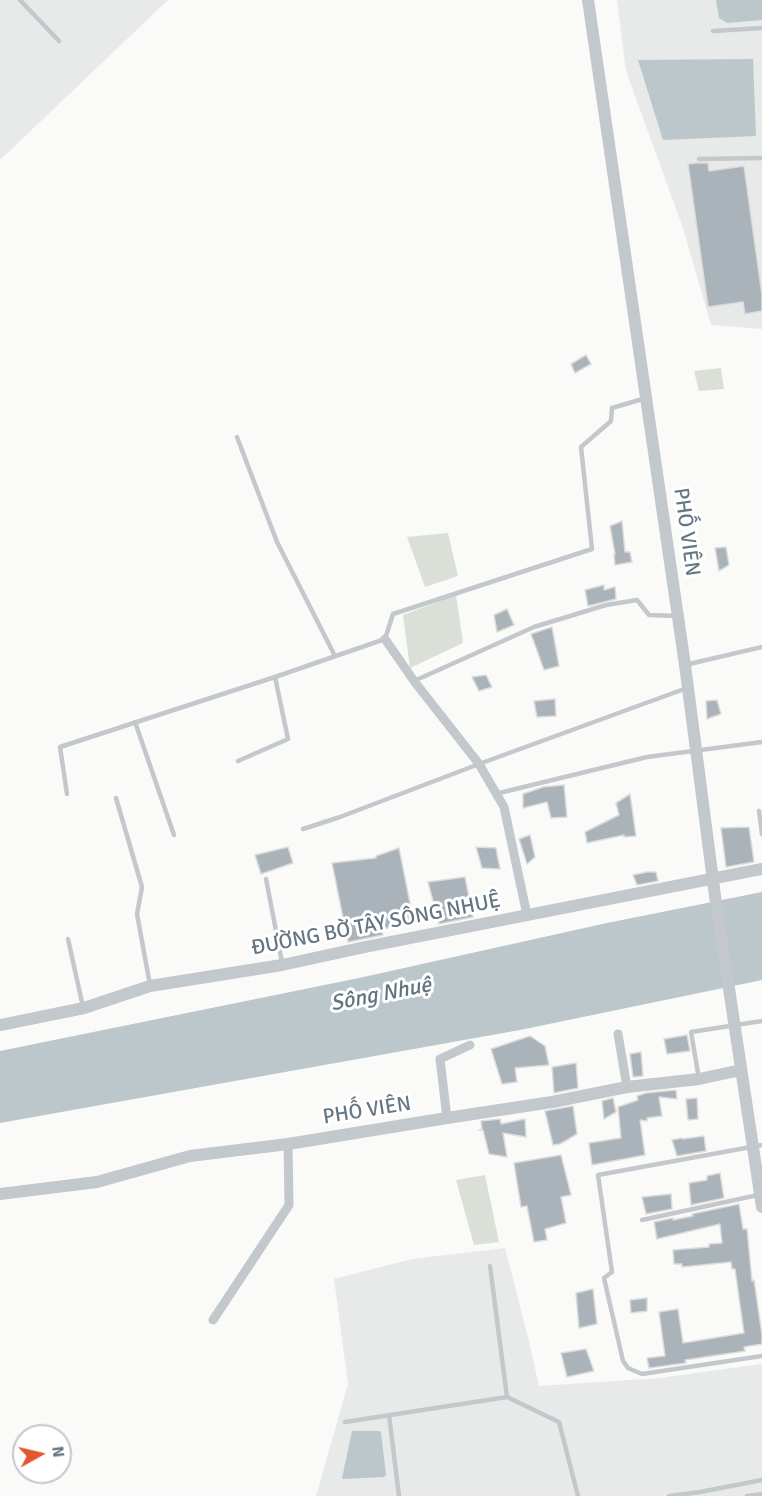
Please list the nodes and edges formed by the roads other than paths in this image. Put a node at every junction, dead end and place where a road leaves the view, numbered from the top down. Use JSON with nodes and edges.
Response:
{"nodes":[{"id":1,"x":20,"y":0,"type":"edge"},
{"id":2,"x":588,"y":0,"type":"edge"},
{"id":3,"x":762,"y":28,"type":"edge"},
{"id":4,"x":713,"y":31,"type":"dead end"},
{"id":5,"x":59,"y":41,"type":"dead end"},
{"id":6,"x":762,"y":158,"type":"edge"},
{"id":7,"x":699,"y":159,"type":"dead end"},
{"id":8,"x":646,"y":398,"type":"junction"},
{"id":9,"x":237,"y":437,"type":"dead end"},
{"id":10,"x":678,"y":616,"type":"junction"},
{"id":11,"x":386,"y":639,"type":"junction"},
{"id":12,"x":762,"y":647,"type":"edge"},
{"id":13,"x":335,"y":656,"type":"junction"},
{"id":14,"x":686,"y":665,"type":"junction"},
{"id":15,"x":275,"y":677,"type":"junction"},
{"id":16,"x":414,"y":681,"type":"junction"},
{"id":17,"x":688,"y":688,"type":"junction"},
{"id":18,"x":135,"y":722,"type":"junction"},
{"id":19,"x":762,"y":742,"type":"edge"},
{"id":20,"x":696,"y":750,"type":"junction"},
{"id":21,"x":238,"y":761,"type":"dead end"},
{"id":22,"x":479,"y":764,"type":"junction"},
{"id":23,"x":67,"y":794,"type":"dead end"},
{"id":24,"x":495,"y":794,"type":"junction"},
{"id":25,"x":116,"y":798,"type":"dead end"},
{"id":26,"x":759,"y":811,"type":"dead end"},
{"id":27,"x":303,"y":829,"type":"dead end"},
{"id":28,"x":762,"y":834,"type":"edge"},
{"id":29,"x":174,"y":835,"type":"dead end"},
{"id":30,"x":762,"y":869,"type":"edge"},
{"id":31,"x":713,"y":878,"type":"junction"},
{"id":32,"x":267,"y":879,"type":"dead end"},
{"id":33,"x":527,"y":915,"type":"junction"},
{"id":34,"x":69,"y":939,"type":"dead end"},
{"id":35,"x":282,"y":965,"type":"junction"},
{"id":36,"x":150,"y":986,"type":"junction"},
{"id":37,"x":84,"y":1008,"type":"junction"},
{"id":38,"x":762,"y":1021,"type":"edge"},
{"id":39,"x":0,"y":1025,"type":"edge"},
{"id":40,"x":735,"y":1025,"type":"junction"},
{"id":41,"x":618,"y":1035,"type":"dead end"},
{"id":42,"x":470,"y":1045,"type":"dead end"},
{"id":43,"x":741,"y":1070,"type":"junction"},
{"id":44,"x":699,"y":1078,"type":"junction"},
{"id":45,"x":627,"y":1087,"type":"junction"},
{"id":46,"x":447,"y":1118,"type":"junction"},
{"id":47,"x":288,"y":1144,"type":"junction"},
{"id":48,"x":757,"y":1146,"type":"edge"},
{"id":49,"x":0,"y":1194,"type":"edge"},
{"id":50,"x":761,"y":1201,"type":"edge"},
{"id":51,"x":642,"y":1220,"type":"dead end"},
{"id":52,"x":490,"y":1266,"type":"dead end"},
{"id":53,"x":213,"y":1320,"type":"dead end"},
{"id":54,"x":762,"y":1356,"type":"edge"},
{"id":55,"x":507,"y":1397,"type":"junction"},
{"id":56,"x":389,"y":1415,"type":"junction"},
{"id":57,"x":345,"y":1422,"type":"dead end"},
{"id":58,"x":762,"y":1480,"type":"edge"},
{"id":59,"x":751,"y":1482,"type":"junction"},
{"id":60,"x":762,"y":1494,"type":"edge"},
{"id":61,"x":399,"y":1496,"type":"edge"},
{"id":62,"x":578,"y":1496,"type":"edge"},
{"id":63,"x":669,"y":1496,"type":"edge"},
{"id":64,"x":747,"y":1496,"type":"edge"},
{"id":65,"x":753,"y":1496,"type":"edge"}],
"edges":[{"from":1,"to":5,"type":"lane"},
{"from":2,"to":8,"type":"street","name":"PHỐ VIÊN"},
{"from":3,"to":4,"type":"lane"},
{"from":6,"to":7,"type":"lane"},
{"from":8,"to":10,"type":"street","name":"PHỐ VIÊN"},
{"from":8,"to":11,"type":"lane"},
{"from":9,"to":13,"type":"lane"},
{"from":10,"to":14,"type":"street","name":"PHỐ VIÊN"},
{"from":10,"to":16,"type":"lane"},
{"from":11,"to":13,"type":"lane"},
{"from":11,"to":16,"type":"street"},
{"from":12,"to":14,"type":"lane"},
{"from":13,"to":15,"type":"lane"},
{"from":14,"to":17,"type":"street","name":"PHỐ VIÊN"},
{"from":15,"to":18,"type":"lane"},
{"from":15,"to":21,"type":"lane"},
{"from":16,"to":22,"type":"street"},
{"from":17,"to":20,"type":"street","name":"PHỐ VIÊN"},
{"from":17,"to":22,"type":"lane"},
{"from":18,"to":23,"type":"lane"},
{"from":18,"to":29,"type":"lane"},
{"from":19,"to":20,"type":"lane"},
{"from":20,"to":24,"type":"lane"},
{"from":20,"to":31,"type":"street","name":"PHỐ VIÊN"},
{"from":22,"to":24,"type":"street"},
{"from":22,"to":27,"type":"lane"},
{"from":24,"to":33,"type":"street"},
{"from":25,"to":36,"type":"lane"},
{"from":26,"to":28,"type":"lane"},
{"from":30,"to":31,"type":"street","name":"ĐƯỜNG BỜ TÂY SÔNG NHUỆ"},
{"from":31,"to":33,"type":"street","name":"ĐƯỜNG BỜ TÂY SÔNG NHUỆ"},
{"from":31,"to":40,"type":"street","name":"PHỐ VIÊN"},
{"from":32,"to":35,"type":"lane"},
{"from":33,"to":35,"type":"street","name":"ĐƯỜNG BỜ TÂY SÔNG NHUỆ"},
{"from":34,"to":37,"type":"lane"},
{"from":35,"to":36,"type":"street","name":"ĐƯỜNG BỜ TÂY SÔNG NHUỆ"},
{"from":36,"to":37,"type":"street","name":"ĐƯỜNG BỜ TÂY SÔNG NHUỆ"},
{"from":37,"to":39,"type":"street","name":"ĐƯỜNG BỜ TÂY SÔNG NHUỆ"},
{"from":38,"to":40,"type":"lane"},
{"from":40,"to":43,"type":"street","name":"PHỐ VIÊN"},
{"from":40,"to":44,"type":"lane"},
{"from":41,"to":45,"type":"street"},
{"from":42,"to":46,"type":"street"},
{"from":43,"to":44,"type":"street","name":"PHỐ VIÊN"},
{"from":43,"to":48,"type":"street","name":"PHỐ VIÊN"},
{"from":44,"to":45,"type":"street","name":"PHỐ VIÊN"},
{"from":45,"to":46,"type":"street","name":"PHỐ VIÊN"},
{"from":46,"to":47,"type":"street","name":"PHỐ VIÊN"},
{"from":47,"to":49,"type":"street","name":"PHỐ VIÊN"},
{"from":47,"to":53,"type":"street"},
{"from":48,"to":50,"type":"street","name":"PHỐ VIÊN"},
{"from":48,"to":54,"type":"lane"},
{"from":50,"to":51,"type":"lane"},
{"from":52,"to":55,"type":"lane"},
{"from":55,"to":56,"type":"lane"},
{"from":55,"to":62,"type":"lane"},
{"from":56,"to":57,"type":"lane"},
{"from":56,"to":61,"type":"lane"},
{"from":58,"to":59,"type":"lane"},
{"from":59,"to":63,"type":"lane"},
{"from":59,"to":65,"type":"lane"},
{"from":60,"to":65,"type":"lane"},
{"from":64,"to":65,"type":"lane"}]}
